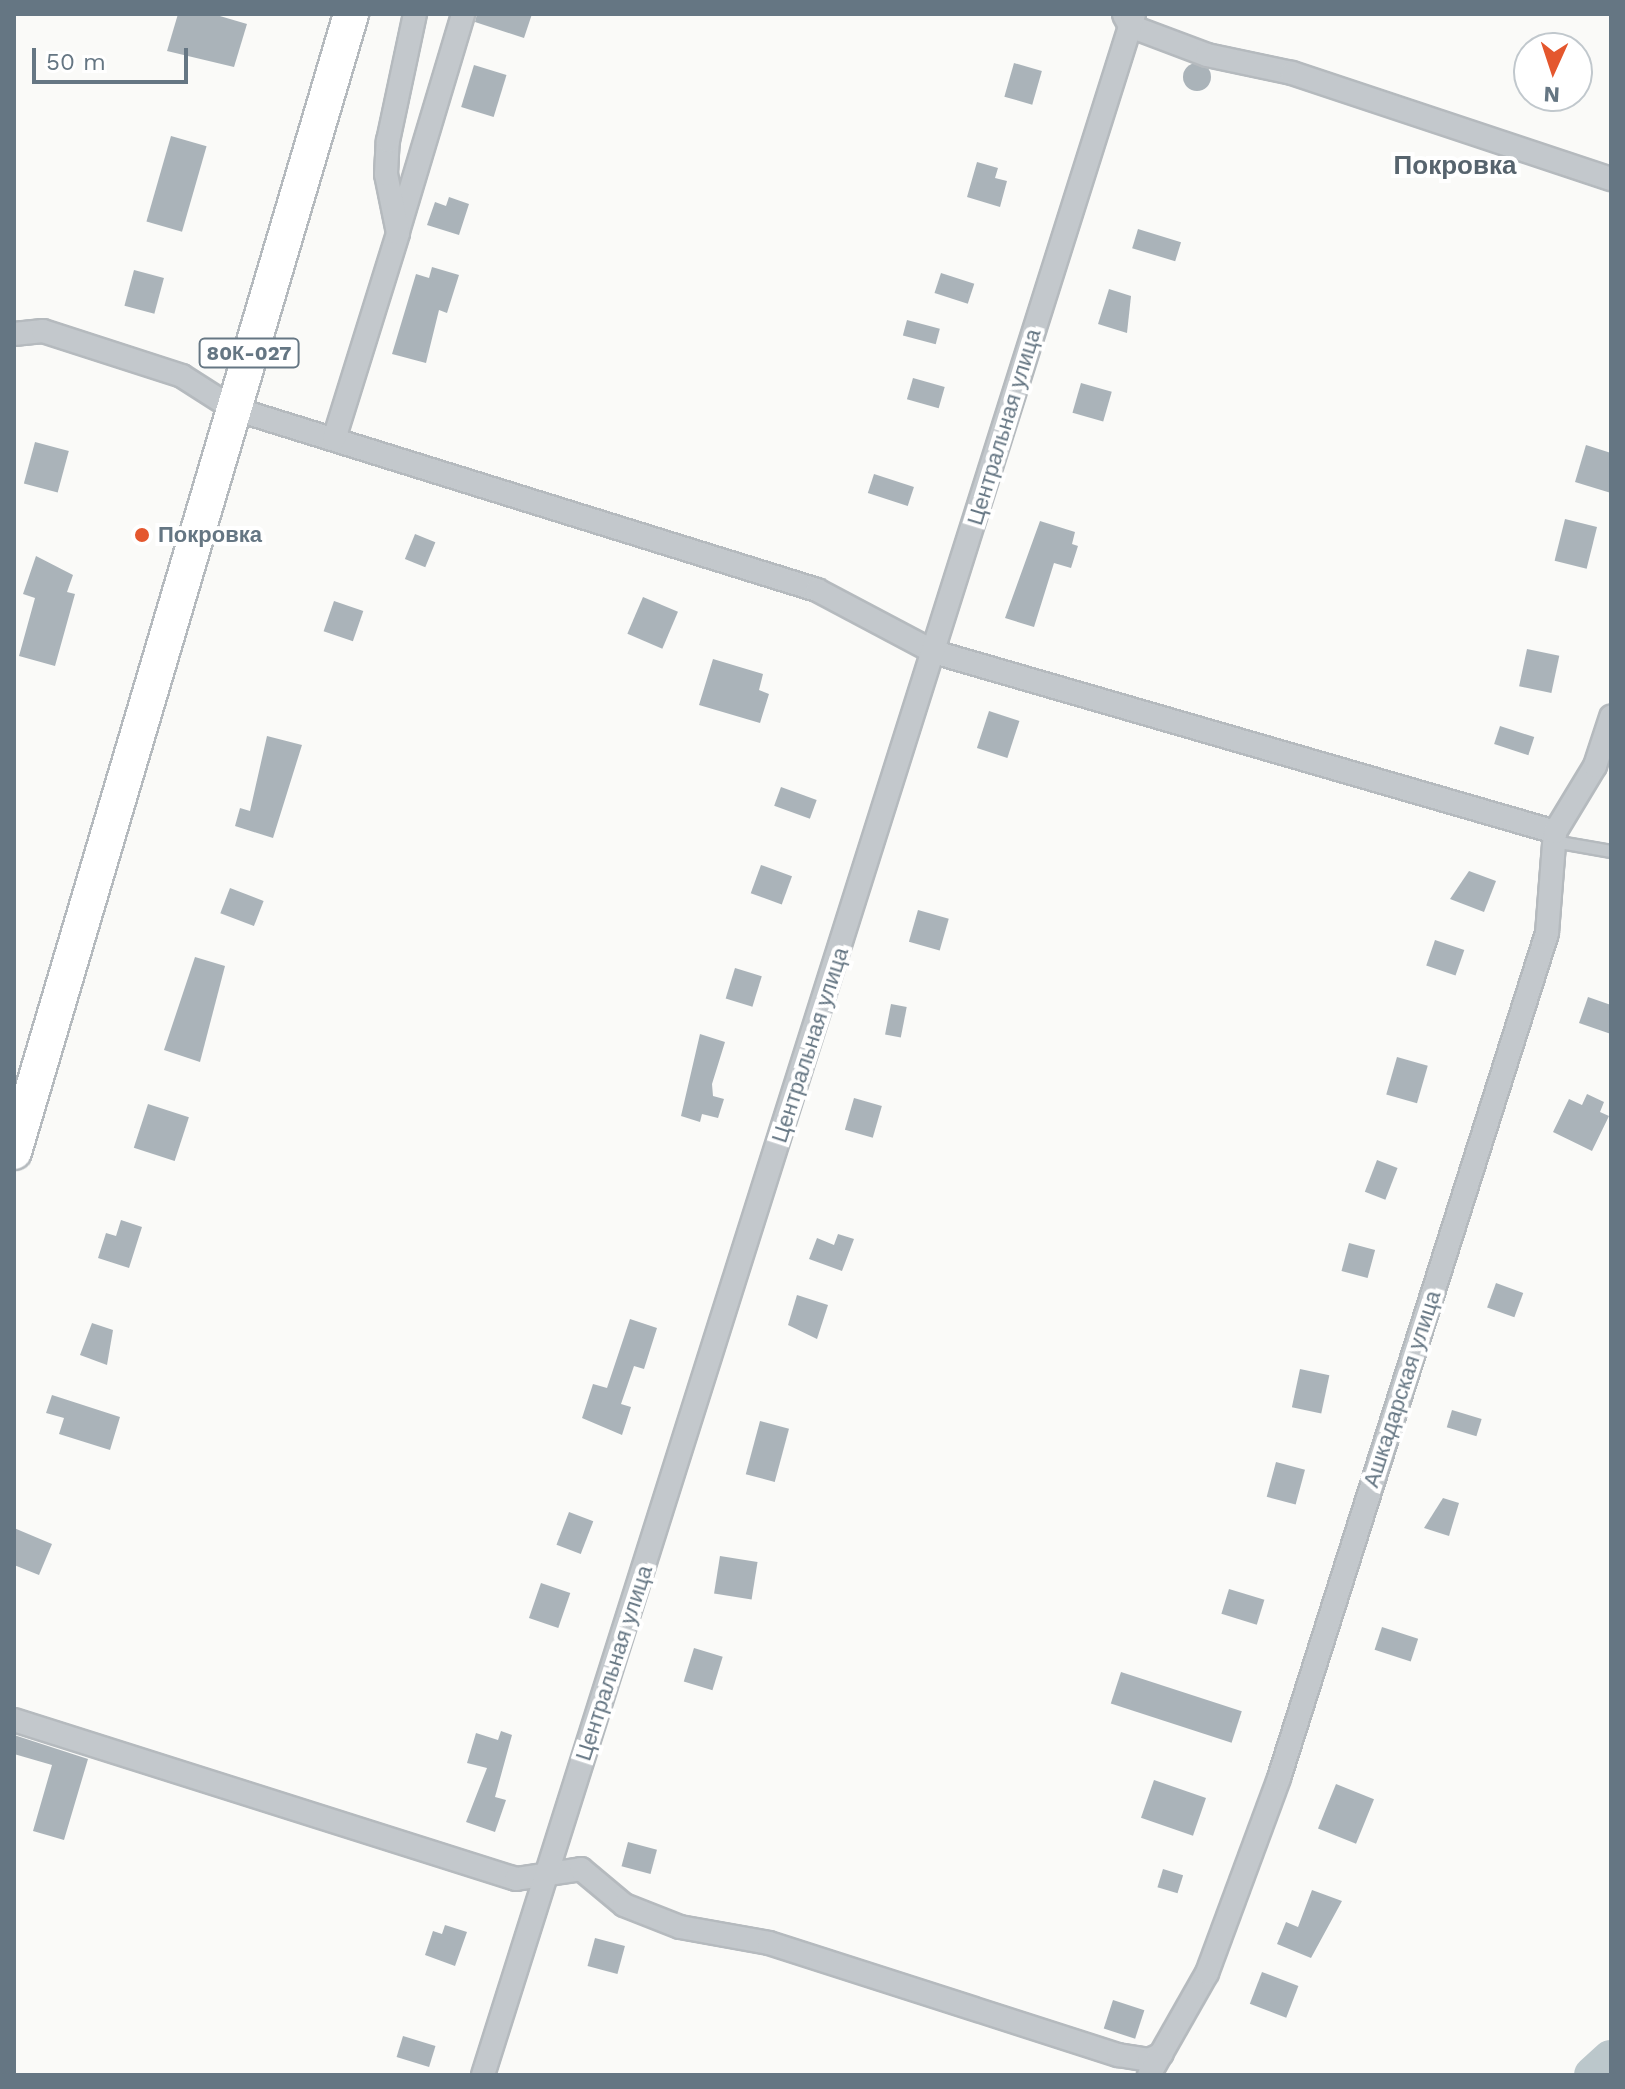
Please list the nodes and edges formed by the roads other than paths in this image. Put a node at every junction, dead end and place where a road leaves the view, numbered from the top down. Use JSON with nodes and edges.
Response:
{"nodes":[{"id":1,"x":351,"y":14,"type":"edge"},
{"id":2,"x":415,"y":14,"type":"edge"},
{"id":3,"x":463,"y":14,"type":"edge"},
{"id":4,"x":1129,"y":18,"type":"edge"},
{"id":5,"x":1611,"y":179,"type":"edge"},
{"id":6,"x":398,"y":233,"type":"junction"},
{"id":7,"x":14,"y":334,"type":"edge"},
{"id":8,"x":232,"y":408,"type":"junction"},
{"id":9,"x":334,"y":439,"type":"junction"},
{"id":10,"x":934,"y":652,"type":"junction"},
{"id":11,"x":1611,"y":717,"type":"edge"},
{"id":12,"x":1555,"y":837,"type":"junction"},
{"id":13,"x":1611,"y":851,"type":"edge"},
{"id":14,"x":14,"y":1152,"type":"edge"},
{"id":15,"x":14,"y":1720,"type":"edge"},
{"id":16,"x":547,"y":1873,"type":"junction"},
{"id":17,"x":1162,"y":2054,"type":"junction"},
{"id":18,"x":483,"y":2075,"type":"edge"},
{"id":19,"x":1149,"y":2075,"type":"edge"}],
"edges":[{"from":1,"to":8,"type":"main road","number":"80К-027"},
{"from":2,"to":6,"type":"street"},
{"from":3,"to":6,"type":"street"},
{"from":4,"to":5,"type":"street"},
{"from":4,"to":10,"type":"street","name":"Центральная улица"},
{"from":6,"to":9,"type":"street"},
{"from":7,"to":8,"type":"street"},
{"from":8,"to":9,"type":"street"},
{"from":8,"to":14,"type":"main road","number":"80К-027"},
{"from":9,"to":10,"type":"street"},
{"from":10,"to":12,"type":"street"},
{"from":10,"to":16,"type":"street","name":"Центральная улица"},
{"from":11,"to":12,"type":"street","name":"Ашкадарская улица"},
{"from":12,"to":13,"type":"lane"},
{"from":12,"to":17,"type":"street","name":"Ашкадарская улица"},
{"from":15,"to":16,"type":"street"},
{"from":16,"to":17,"type":"street"},
{"from":16,"to":18,"type":"street","name":"Центральная улица"},
{"from":17,"to":19,"type":"street","name":"Ашкадарская улица"}]}
